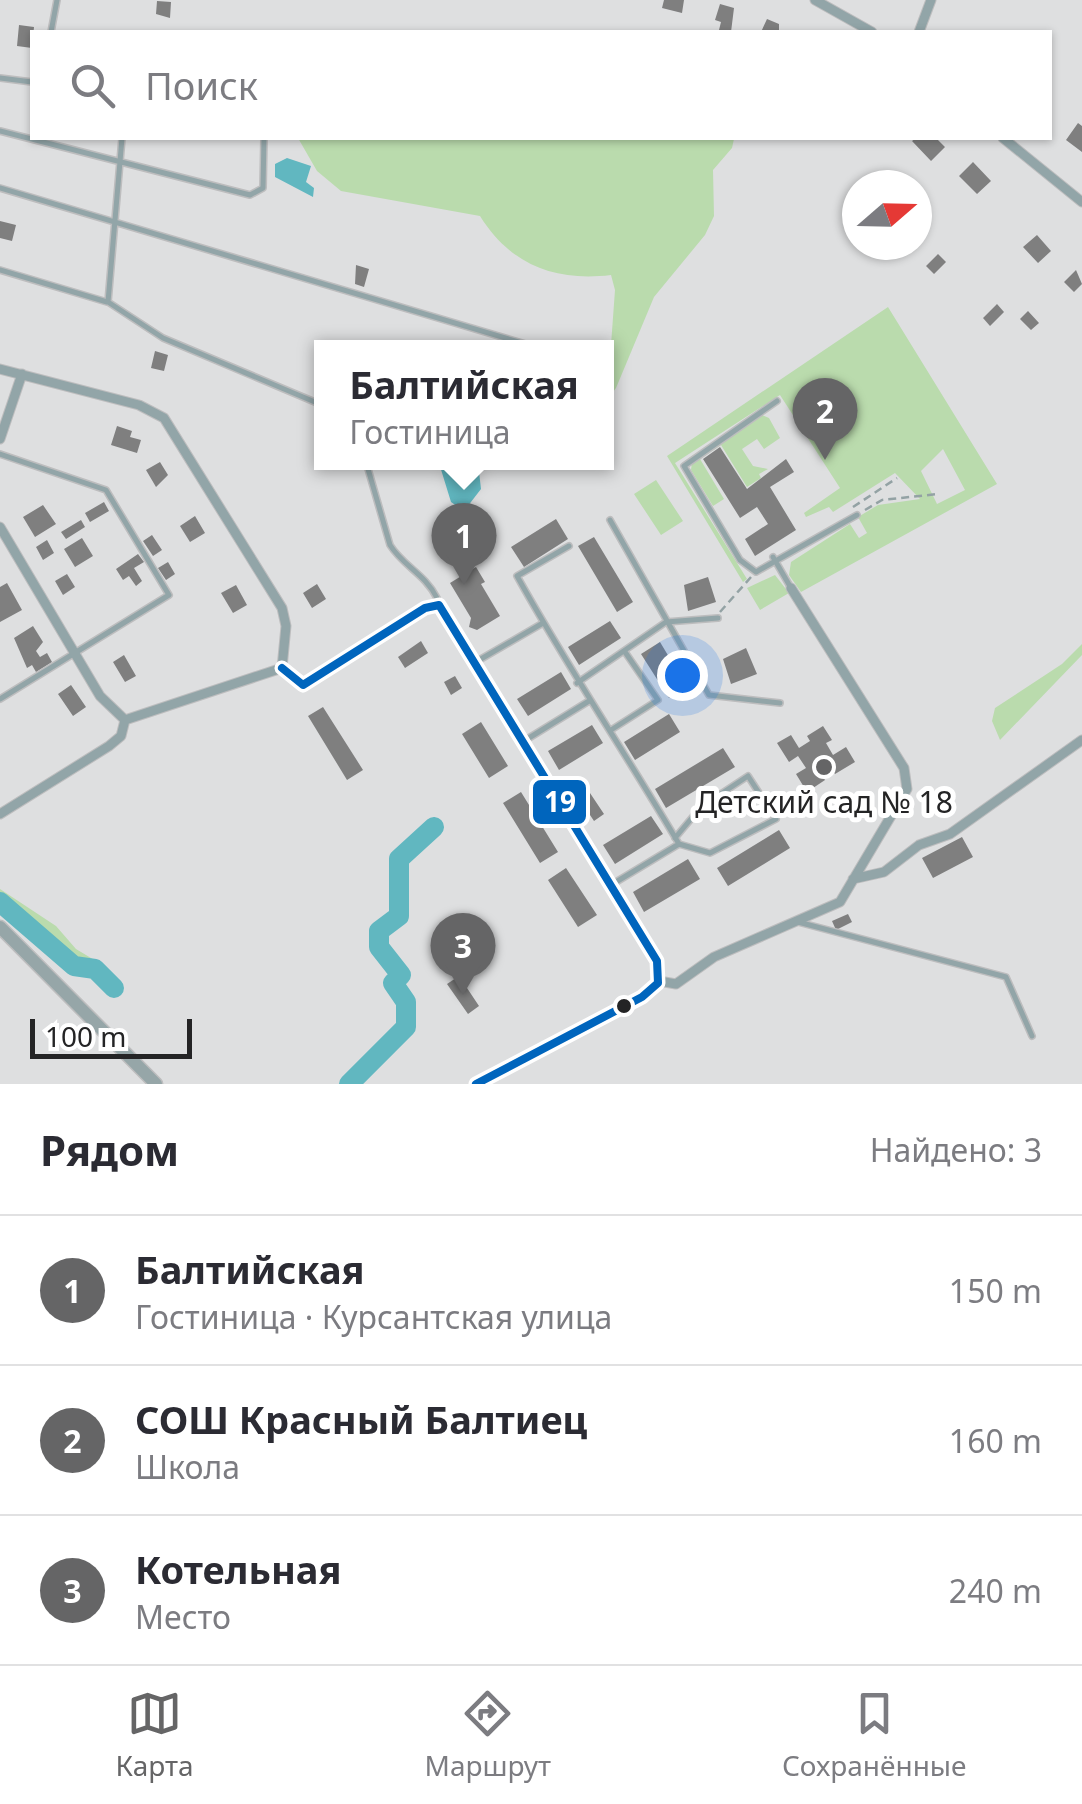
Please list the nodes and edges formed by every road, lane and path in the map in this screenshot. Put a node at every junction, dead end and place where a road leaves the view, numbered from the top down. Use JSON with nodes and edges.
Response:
{"nodes":[{"id":1,"x":58,"y":0,"type":"edge"},
{"id":2,"x":815,"y":0,"type":"edge"},
{"id":3,"x":931,"y":0,"type":"edge"},
{"id":4,"x":52,"y":30,"type":"edge"},
{"id":5,"x":868,"y":30,"type":"edge"},
{"id":6,"x":921,"y":30,"type":"edge"},
{"id":7,"x":0,"y":78,"type":"edge"},
{"id":8,"x":30,"y":82,"type":"edge"},
{"id":9,"x":0,"y":131,"type":"edge"},
{"id":10,"x":30,"y":140,"type":"edge"},
{"id":11,"x":32,"y":140,"type":"edge"},
{"id":12,"x":122,"y":140,"type":"edge"},
{"id":13,"x":264,"y":140,"type":"edge"},
{"id":14,"x":1005,"y":140,"type":"edge"},
{"id":15,"x":123,"y":166,"type":"junction"},
{"id":16,"x":0,"y":188,"type":"edge"},
{"id":17,"x":1082,"y":202,"type":"edge"},
{"id":18,"x":114,"y":224,"type":"junction"},
{"id":19,"x":0,"y":270,"type":"edge"},
{"id":20,"x":108,"y":302,"type":"junction"},
{"id":21,"x":512,"y":340,"type":"edge"},
{"id":22,"x":0,"y":369,"type":"edge"},
{"id":23,"x":22,"y":374,"type":"junction"},
{"id":24,"x":777,"y":401,"type":"dead end"},
{"id":25,"x":314,"y":402,"type":"edge"},
{"id":26,"x":0,"y":439,"type":"edge"},
{"id":27,"x":0,"y":454,"type":"edge"},
{"id":28,"x":368,"y":470,"type":"edge"},
{"id":29,"x":897,"y":478,"type":"dead end"},
{"id":30,"x":938,"y":494,"type":"dead end"},
{"id":31,"x":857,"y":515,"type":"junction"},
{"id":32,"x":610,"y":520,"type":"dead end"},
{"id":33,"x":0,"y":528,"type":"edge"},
{"id":34,"x":569,"y":546,"type":"dead end"},
{"id":35,"x":774,"y":560,"type":"junction"},
{"id":36,"x":753,"y":571,"type":"junction"},
{"id":37,"x":791,"y":588,"type":"joint"},
{"id":38,"x":436,"y":604,"type":"junction"},
{"id":39,"x":718,"y":618,"type":"joint"},
{"id":40,"x":666,"y":622,"type":"junction"},
{"id":41,"x":543,"y":623,"type":"junction"},
{"id":42,"x":74,"y":652,"type":"junction"},
{"id":43,"x":625,"y":652,"type":"junction"},
{"id":44,"x":474,"y":662,"type":"junction"},
{"id":45,"x":282,"y":668,"type":"junction"},
{"id":46,"x":577,"y":683,"type":"junction"},
{"id":47,"x":0,"y":699,"type":"edge"},
{"id":48,"x":590,"y":700,"type":"junction"},
{"id":49,"x":780,"y":703,"type":"dead end"},
{"id":50,"x":125,"y":720,"type":"junction"},
{"id":51,"x":611,"y":730,"type":"junction"},
{"id":52,"x":1082,"y":740,"type":"edge"},
{"id":53,"x":521,"y":743,"type":"junction"},
{"id":54,"x":0,"y":814,"type":"edge"},
{"id":55,"x":677,"y":841,"type":"junction"},
{"id":56,"x":852,"y":879,"type":"junction"},
{"id":57,"x":610,"y":886,"type":"junction"},
{"id":58,"x":798,"y":922,"type":"junction"},
{"id":59,"x":0,"y":927,"type":"edge"},
{"id":60,"x":660,"y":978,"type":"junction"},
{"id":61,"x":1032,"y":1036,"type":"dead end"},
{"id":62,"x":156,"y":1084,"type":"edge"},
{"id":63,"x":476,"y":1084,"type":"edge"}],
"edges":[{"from":1,"to":4,"type":"lane"},
{"from":2,"to":5,"type":"street"},
{"from":3,"to":6,"type":"street"},
{"from":7,"to":8,"type":"lane"},
{"from":9,"to":10,"type":"lane"},
{"from":11,"to":15,"type":"lane"},
{"from":12,"to":15,"type":"lane"},
{"from":13,"to":15,"type":"lane"},
{"from":14,"to":17,"type":"street"},
{"from":15,"to":18,"type":"lane"},
{"from":16,"to":18,"type":"lane"},
{"from":18,"to":20,"type":"lane"},
{"from":18,"to":21,"type":"lane"},
{"from":19,"to":20,"type":"lane"},
{"from":20,"to":25,"type":"lane"},
{"from":22,"to":23,"type":"street"},
{"from":23,"to":26,"type":"street"},
{"from":23,"to":45,"type":"street"},
{"from":24,"to":36,"type":"lane"},
{"from":27,"to":42,"type":"lane"},
{"from":28,"to":38,"type":"lane"},
{"from":29,"to":31,"type":"path"},
{"from":30,"to":31,"type":"path"},
{"from":31,"to":35,"type":"lane"},
{"from":32,"to":40,"type":"lane"},
{"from":33,"to":42,"type":"street"},
{"from":34,"to":41,"type":"lane"},
{"from":35,"to":36,"type":"lane"},
{"from":35,"to":37,"type":"lane"},
{"from":36,"to":39,"type":"path"},
{"from":37,"to":56,"type":"street"},
{"from":38,"to":44,"type":"street"},
{"from":38,"to":45,"type":"street"},
{"from":39,"to":40,"type":"lane"},
{"from":40,"to":43,"type":"lane"},
{"from":40,"to":49,"type":"lane"},
{"from":41,"to":44,"type":"lane"},
{"from":41,"to":46,"type":"lane"},
{"from":42,"to":47,"type":"lane"},
{"from":42,"to":50,"type":"street"},
{"from":43,"to":46,"type":"lane"},
{"from":43,"to":51,"type":"lane"},
{"from":44,"to":53,"type":"street"},
{"from":45,"to":50,"type":"street"},
{"from":46,"to":48,"type":"lane"},
{"from":48,"to":51,"type":"lane"},
{"from":48,"to":53,"type":"lane"},
{"from":50,"to":54,"type":"street"},
{"from":51,"to":55,"type":"lane"},
{"from":52,"to":56,"type":"street"},
{"from":53,"to":57,"type":"street"},
{"from":55,"to":55,"type":"lane"},
{"from":55,"to":57,"type":"lane"},
{"from":56,"to":58,"type":"street"},
{"from":57,"to":60,"type":"street"},
{"from":58,"to":60,"type":"street"},
{"from":58,"to":61,"type":"lane"},
{"from":59,"to":62,"type":"main road"},
{"from":60,"to":63,"type":"street"}]}
